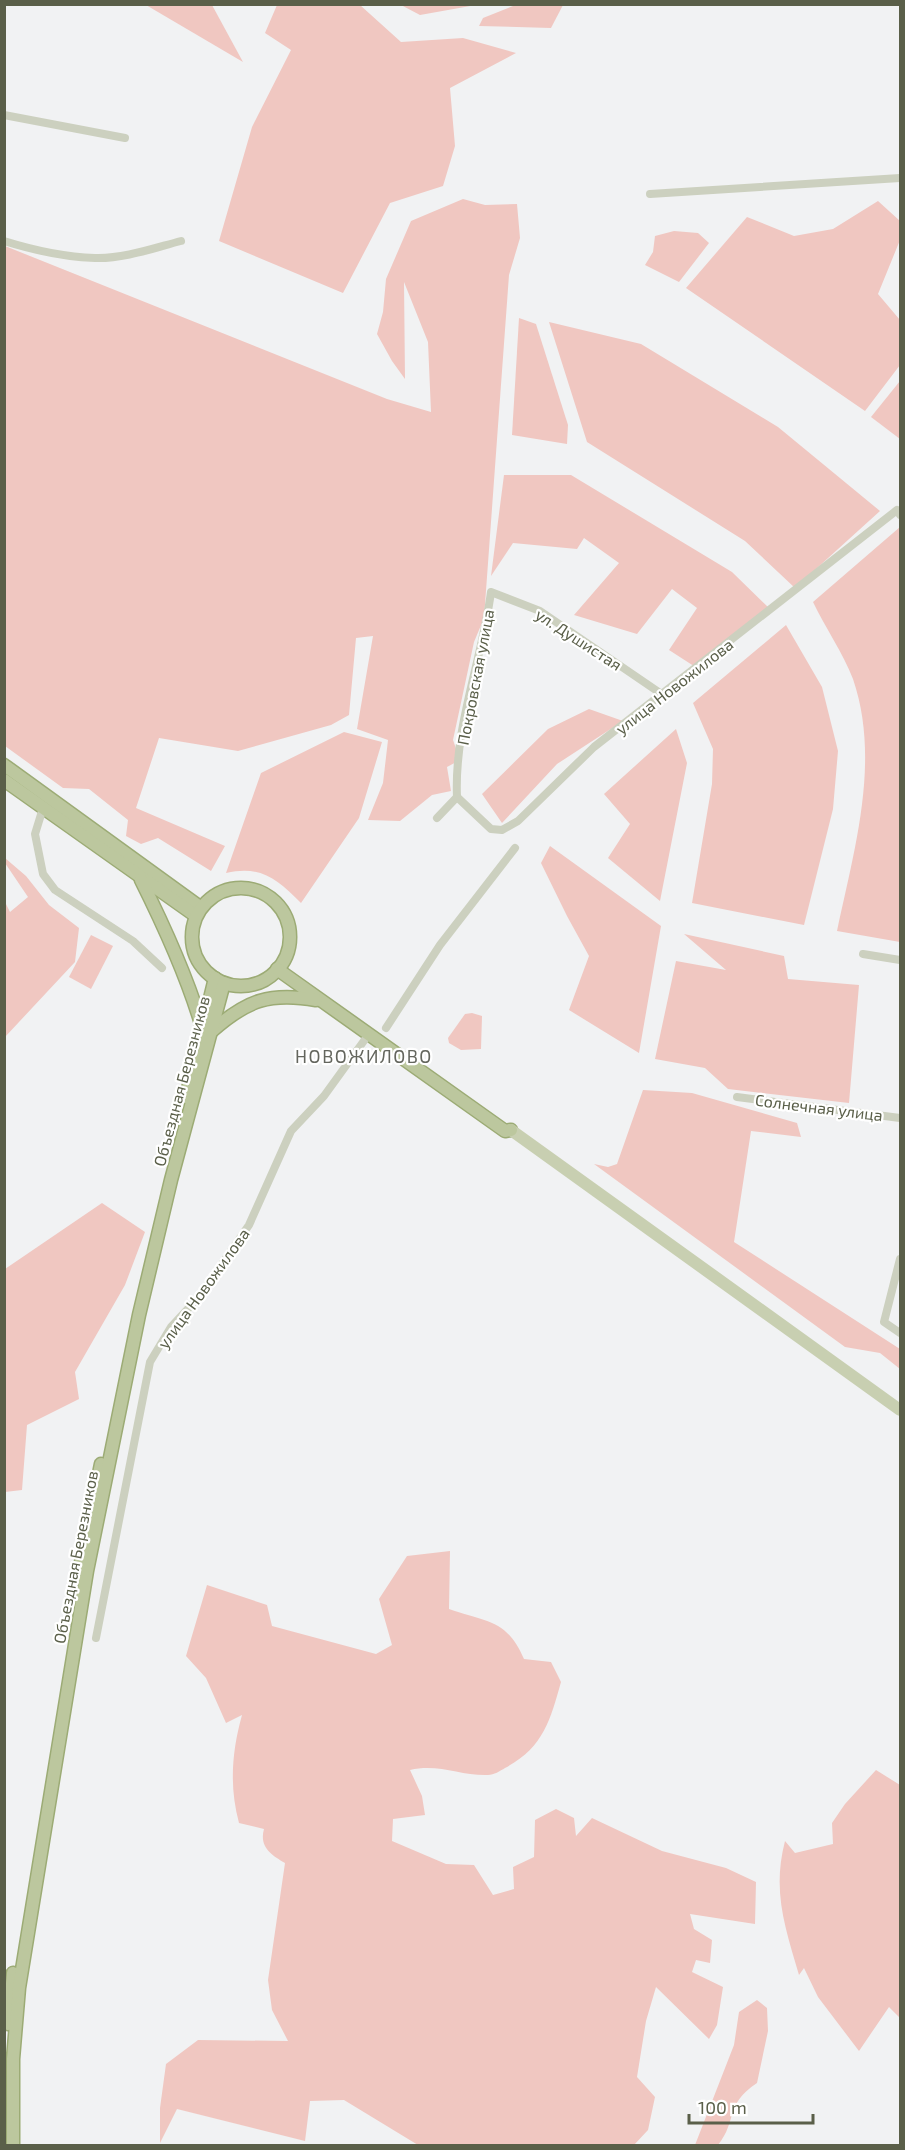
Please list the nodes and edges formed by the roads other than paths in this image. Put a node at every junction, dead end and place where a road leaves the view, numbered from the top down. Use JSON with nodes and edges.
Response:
{"nodes":[{"id":1,"x":4,"y":115,"type":"edge"},
{"id":2,"x":125,"y":138,"type":"dead end"},
{"id":3,"x":900,"y":178,"type":"edge"},
{"id":4,"x":650,"y":194,"type":"dead end"},
{"id":5,"x":4,"y":241,"type":"edge"},
{"id":6,"x":181,"y":241,"type":"dead end"},
{"id":7,"x":899,"y":513,"type":"edge"},
{"id":8,"x":491,"y":592,"type":"joint"},
{"id":9,"x":663,"y":695,"type":"junction"},
{"id":10,"x":4,"y":765,"type":"edge"},
{"id":11,"x":4,"y":780,"type":"edge"},
{"id":12,"x":457,"y":797,"type":"junction"},
{"id":13,"x":44,"y":808,"type":"junction"},
{"id":14,"x":437,"y":818,"type":"dead end"},
{"id":15,"x":515,"y":848,"type":"dead end"},
{"id":16,"x":139,"y":876,"type":"junction"},
{"id":17,"x":198,"y":912,"type":"junction"},
{"id":18,"x":863,"y":954,"type":"dead end"},
{"id":19,"x":900,"y":960,"type":"edge"},
{"id":20,"x":280,"y":967,"type":"junction"},
{"id":21,"x":162,"y":968,"type":"dead end"},
{"id":22,"x":219,"y":981,"type":"junction"},
{"id":23,"x":322,"y":1001,"type":"junction"},
{"id":24,"x":386,"y":1028,"type":"dead end"},
{"id":25,"x":207,"y":1030,"type":"junction"},
{"id":26,"x":366,"y":1038,"type":"dead end"},
{"id":27,"x":737,"y":1097,"type":"dead end"},
{"id":28,"x":900,"y":1118,"type":"edge"},
{"id":29,"x":511,"y":1130,"type":"junction"},
{"id":30,"x":900,"y":1259,"type":"edge"},
{"id":31,"x":900,"y":1333,"type":"edge"},
{"id":32,"x":900,"y":1410,"type":"edge"},
{"id":33,"x":96,"y":1638,"type":"dead end"},
{"id":34,"x":4,"y":2087,"type":"edge"},
{"id":35,"x":13,"y":2145,"type":"edge"}],
"edges":[{"from":1,"to":2,"type":"street"},
{"from":3,"to":4,"type":"street"},
{"from":5,"to":6,"type":"street"},
{"from":7,"to":9,"type":"street","name":"улица Новожилова"},
{"from":8,"to":9,"type":"street","name":"ул. Душистая"},
{"from":8,"to":12,"type":"street","name":"Покровская улица"},
{"from":9,"to":12,"type":"street","name":"улица Новожилова"},
{"from":10,"to":17,"type":"highway"},
{"from":11,"to":13,"type":"highway"},
{"from":12,"to":14,"type":"street"},
{"from":13,"to":16,"type":"highway"},
{"from":13,"to":21,"type":"street"},
{"from":15,"to":24,"type":"street"},
{"from":16,"to":17,"type":"highway"},
{"from":16,"to":25,"type":"highway"},
{"from":17,"to":20,"type":"highway"},
{"from":17,"to":22,"type":"highway"},
{"from":18,"to":19,"type":"street"},
{"from":20,"to":22,"type":"highway"},
{"from":20,"to":23,"type":"highway"},
{"from":20,"to":29,"type":"highway"},
{"from":22,"to":25,"type":"highway","name":"Объездная Березников"},
{"from":23,"to":25,"type":"highway"},
{"from":23,"to":29,"type":"highway"},
{"from":25,"to":34,"type":"highway","name":"Объездная Березников"},
{"from":25,"to":35,"type":"highway","name":"Объездная Березников"},
{"from":26,"to":33,"type":"street","name":"улица Новожилова"},
{"from":27,"to":28,"type":"street","name":"Солнечная улица"},
{"from":29,"to":32,"type":"main road"},
{"from":30,"to":31,"type":"street"}]}
